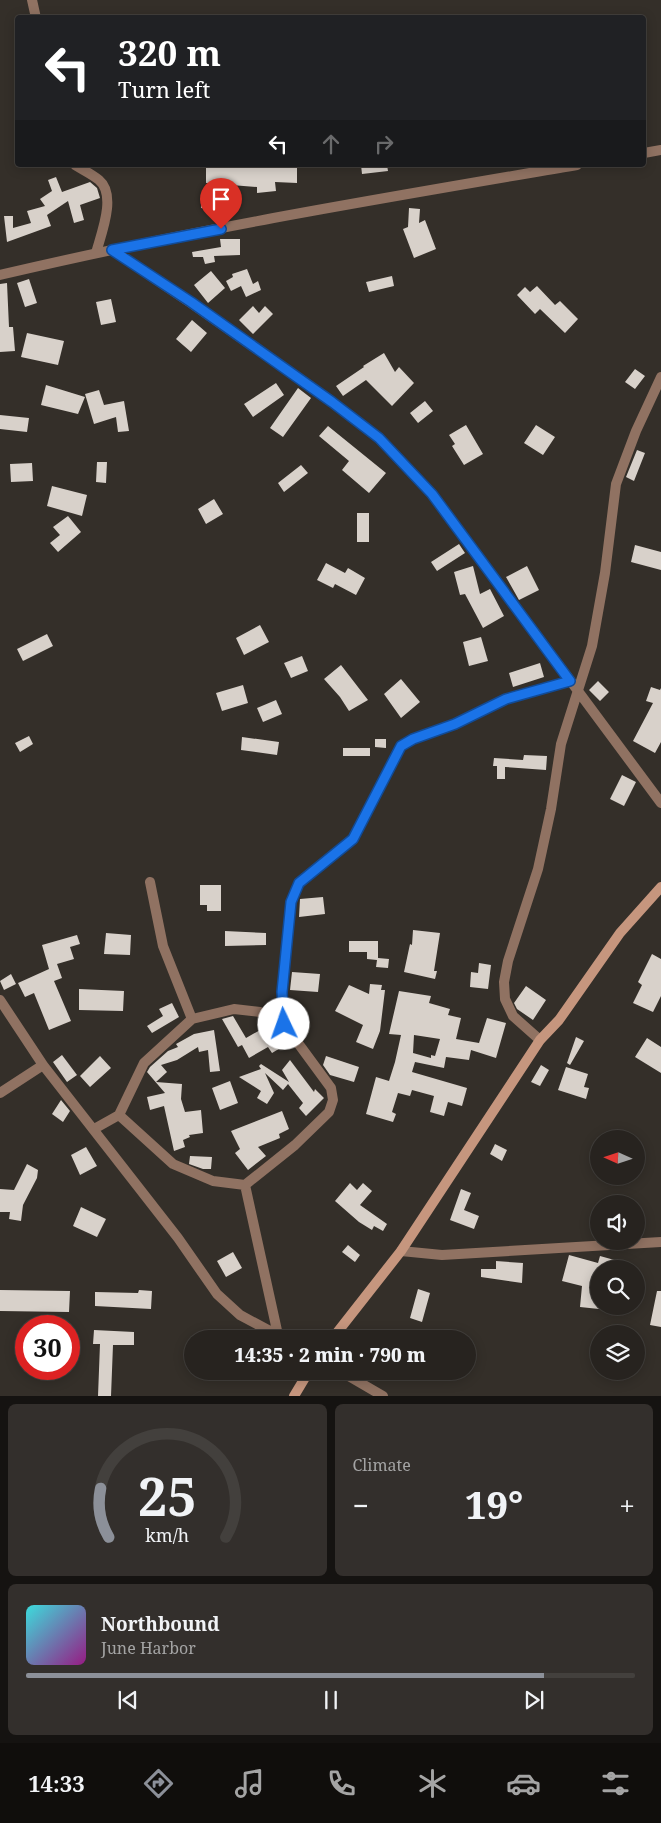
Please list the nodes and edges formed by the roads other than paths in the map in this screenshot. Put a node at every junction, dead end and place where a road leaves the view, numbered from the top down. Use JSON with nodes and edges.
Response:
{"nodes":[{"id":1,"x":32,"y":0,"type":"edge"},
{"id":2,"x":35,"y":15,"type":"edge"},
{"id":3,"x":661,"y":150,"type":"edge"},
{"id":4,"x":646,"y":153,"type":"edge"},
{"id":5,"x":78,"y":167,"type":"edge"},
{"id":6,"x":566,"y":167,"type":"edge"},
{"id":7,"x":112,"y":250,"type":"junction"},
{"id":8,"x":96,"y":253,"type":"junction"},
{"id":9,"x":0,"y":275,"type":"edge"},
{"id":10,"x":661,"y":377,"type":"edge"},
{"id":11,"x":570,"y":681,"type":"junction"},
{"id":12,"x":578,"y":691,"type":"junction"},
{"id":13,"x":661,"y":803,"type":"edge"},
{"id":14,"x":150,"y":882,"type":"dead end"},
{"id":15,"x":661,"y":887,"type":"edge"},
{"id":16,"x":0,"y":1000,"type":"edge"},
{"id":17,"x":192,"y":1019,"type":"junction"},
{"id":18,"x":284,"y":1024,"type":"junction"},
{"id":19,"x":540,"y":1040,"type":"junction"},
{"id":20,"x":43,"y":1065,"type":"junction"},
{"id":21,"x":0,"y":1093,"type":"edge"},
{"id":22,"x":119,"y":1114,"type":"junction"},
{"id":23,"x":94,"y":1129,"type":"junction"},
{"id":24,"x":245,"y":1185,"type":"junction"},
{"id":25,"x":661,"y":1242,"type":"edge"},
{"id":26,"x":401,"y":1252,"type":"junction"},
{"id":27,"x":268,"y":1330,"type":"edge"},
{"id":28,"x":279,"y":1330,"type":"edge"},
{"id":29,"x":339,"y":1330,"type":"edge"},
{"id":30,"x":303,"y":1380,"type":"edge"},
{"id":31,"x":355,"y":1380,"type":"edge"},
{"id":32,"x":294,"y":1396,"type":"edge"},
{"id":33,"x":383,"y":1396,"type":"edge"}],
"edges":[{"from":1,"to":2,"type":"street"},
{"from":3,"to":4,"type":"street"},
{"from":5,"to":8,"type":"street"},
{"from":6,"to":7,"type":"street"},
{"from":7,"to":8,"type":"street"},
{"from":7,"to":11,"type":"street"},
{"from":8,"to":9,"type":"street"},
{"from":10,"to":12,"type":"street"},
{"from":11,"to":12,"type":"street"},
{"from":11,"to":18,"type":"street"},
{"from":12,"to":13,"type":"street"},
{"from":12,"to":19,"type":"street"},
{"from":14,"to":17,"type":"street"},
{"from":15,"to":19,"type":"main road"},
{"from":16,"to":20,"type":"street"},
{"from":17,"to":18,"type":"street"},
{"from":17,"to":22,"type":"street"},
{"from":18,"to":24,"type":"street"},
{"from":19,"to":26,"type":"main road"},
{"from":20,"to":21,"type":"street"},
{"from":20,"to":23,"type":"street"},
{"from":22,"to":23,"type":"street"},
{"from":22,"to":24,"type":"street"},
{"from":23,"to":27,"type":"street"},
{"from":24,"to":28,"type":"street"},
{"from":25,"to":26,"type":"street"},
{"from":26,"to":29,"type":"main road"},
{"from":30,"to":32,"type":"main road"},
{"from":31,"to":33,"type":"street"}]}
